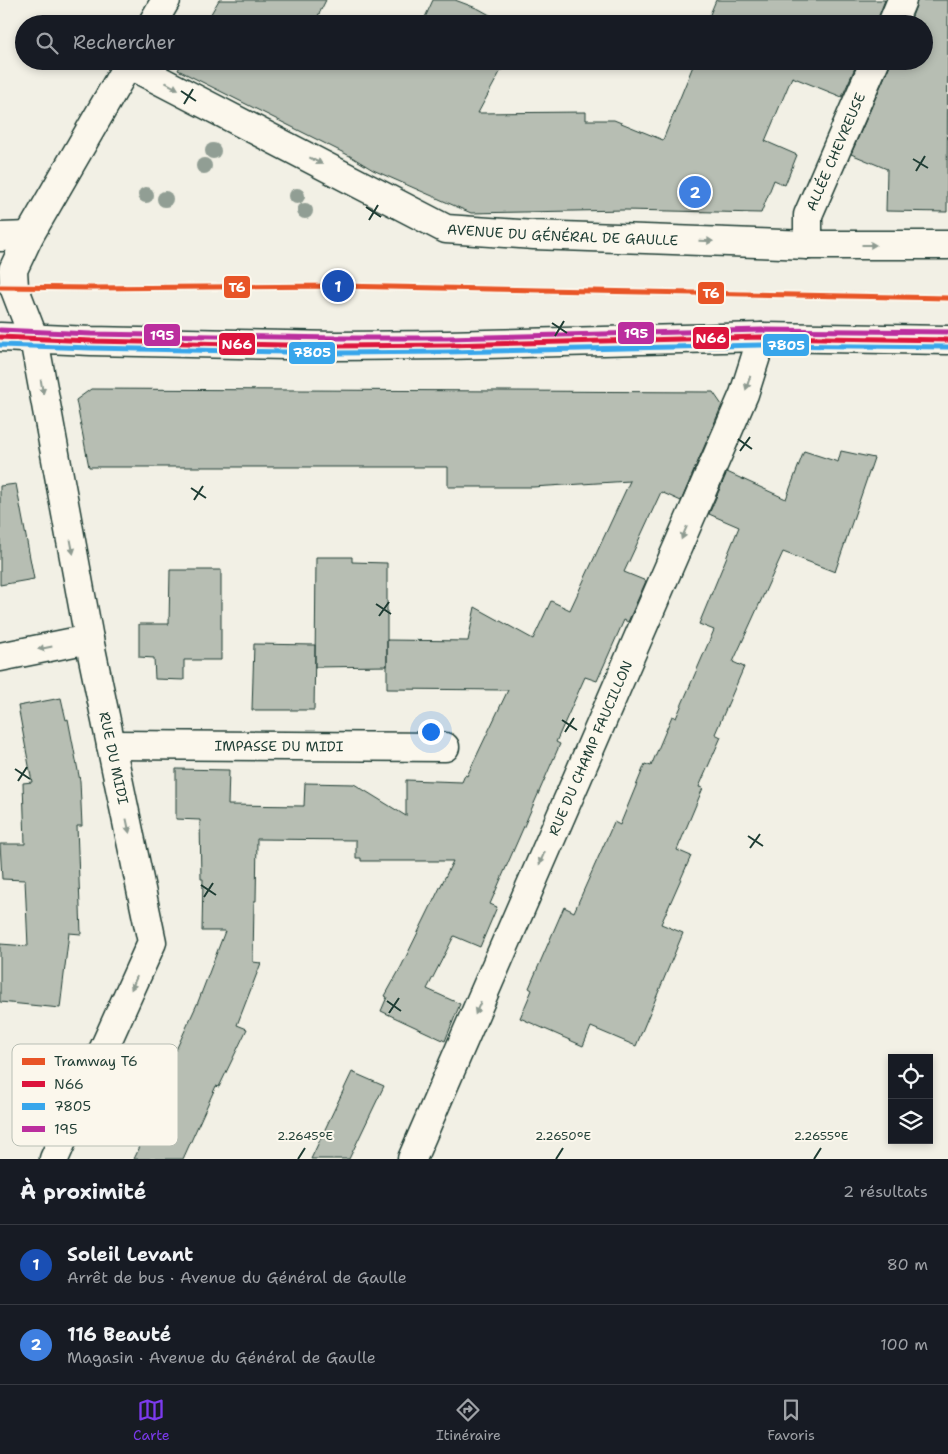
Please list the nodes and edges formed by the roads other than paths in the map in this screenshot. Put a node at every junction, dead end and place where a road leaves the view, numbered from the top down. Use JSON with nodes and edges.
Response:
{"nodes":[{"id":1,"x":166,"y":0,"type":"edge"},
{"id":2,"x":902,"y":0,"type":"edge"},
{"id":3,"x":157,"y":15,"type":"edge"},
{"id":4,"x":896,"y":15,"type":"edge"},
{"id":5,"x":125,"y":70,"type":"edge"},
{"id":6,"x":142,"y":70,"type":"edge"},
{"id":7,"x":871,"y":70,"type":"edge"},
{"id":8,"x":29,"y":236,"type":"junction"},
{"id":9,"x":0,"y":237,"type":"edge"},
{"id":10,"x":808,"y":245,"type":"junction"},
{"id":11,"x":948,"y":245,"type":"edge"},
{"id":12,"x":0,"y":337,"type":"edge"},
{"id":13,"x":762,"y":337,"type":"junction"},
{"id":14,"x":34,"y":339,"type":"junction"},
{"id":15,"x":948,"y":340,"type":"edge"},
{"id":16,"x":89,"y":639,"type":"junction"},
{"id":17,"x":0,"y":657,"type":"edge"},
{"id":18,"x":111,"y":745,"type":"junction"},
{"id":19,"x":446,"y":747,"type":"dead end"},
{"id":20,"x":106,"y":1044,"type":"edge"},
{"id":21,"x":60,"y":1146,"type":"edge"},
{"id":22,"x":54,"y":1159,"type":"edge"},
{"id":23,"x":412,"y":1159,"type":"edge"}],
"edges":[{"from":1,"to":3,"type":"street"},
{"from":2,"to":4,"type":"street"},
{"from":5,"to":8,"type":"street","name":"RUE DU MIDI"},
{"from":6,"to":10,"type":"street","name":"AVENUE DU GÉNÉRAL DE GAULLE","one_way":true},
{"from":7,"to":10,"type":"street","name":"ALLÉE CHEVREUSE"},
{"from":8,"to":9,"type":"street"},
{"from":8,"to":14,"type":"street","name":"RUE DU MIDI"},
{"from":10,"to":11,"type":"street","name":"AVENUE DU GÉNÉRAL DE GAULLE","one_way":true},
{"from":12,"to":14,"type":"street"},
{"from":13,"to":14,"type":"street"},
{"from":13,"to":15,"type":"street"},
{"from":13,"to":23,"type":"street","name":"RUE DU CHAMP FAUCILLON","one_way":true},
{"from":14,"to":16,"type":"street","name":"RUE DU MIDI","one_way":true},
{"from":16,"to":17,"type":"street","one_way":true},
{"from":16,"to":18,"type":"street","name":"RUE DU MIDI"},
{"from":18,"to":19,"type":"street","name":"IMPASSE DU MIDI"},
{"from":18,"to":20,"type":"street","name":"RUE DU MIDI","one_way":true},
{"from":21,"to":22,"type":"street","name":"RUE DU MIDI","one_way":true}]}
